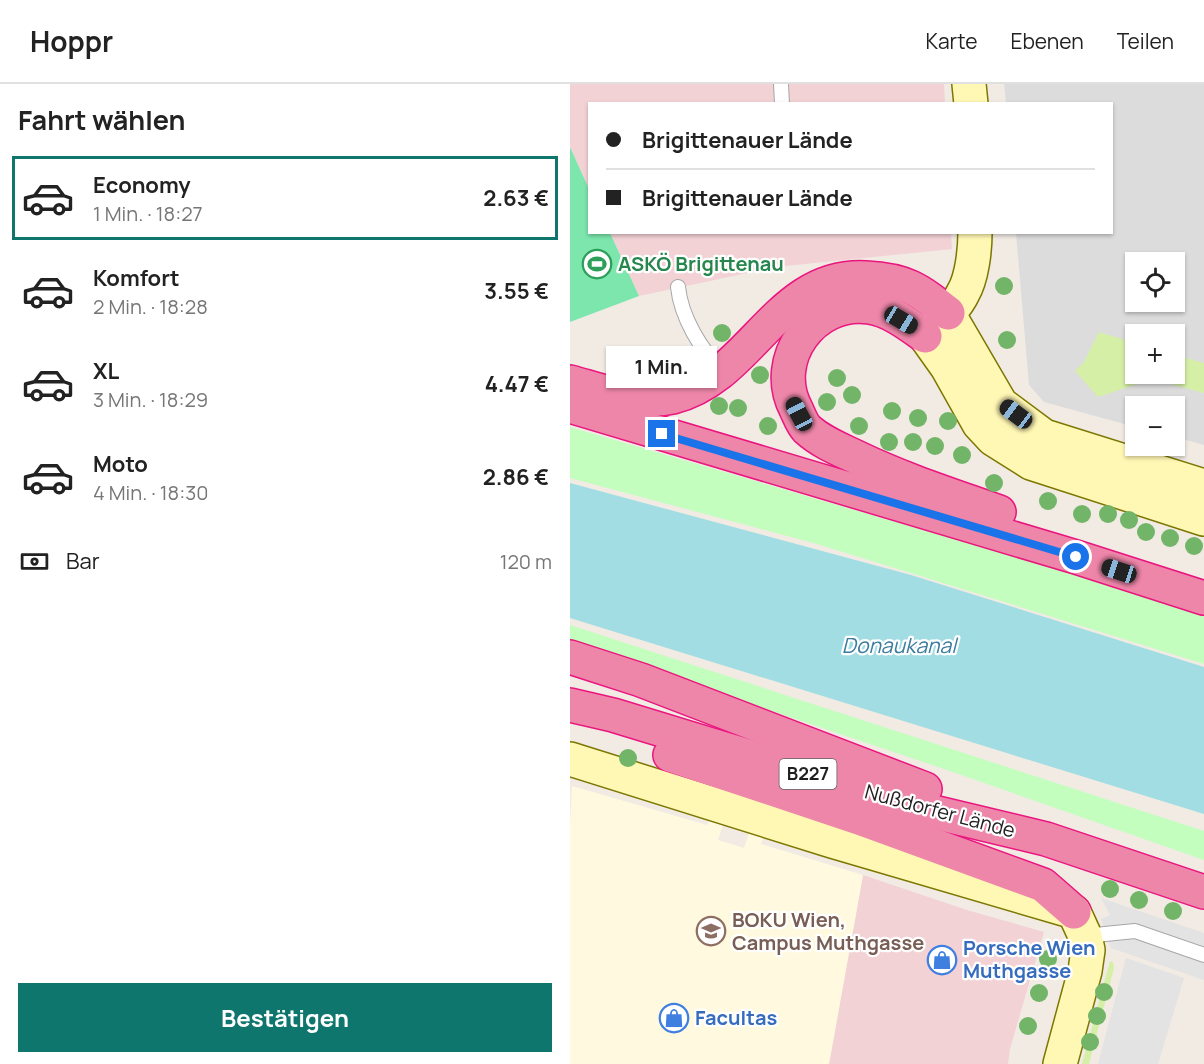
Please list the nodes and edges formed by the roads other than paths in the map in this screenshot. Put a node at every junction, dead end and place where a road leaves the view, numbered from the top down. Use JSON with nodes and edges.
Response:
{"nodes":[{"id":1,"x":781,"y":84,"type":"edge"},
{"id":2,"x":969,"y":84,"type":"edge"},
{"id":3,"x":782,"y":102,"type":"edge"},
{"id":4,"x":971,"y":102,"type":"edge"},
{"id":5,"x":975,"y":234,"type":"edge"},
{"id":6,"x":678,"y":288,"type":"dead end"},
{"id":7,"x":936,"y":325,"type":"junction"},
{"id":8,"x":722,"y":371,"type":"junction"},
{"id":9,"x":570,"y":382,"type":"edge"},
{"id":10,"x":570,"y":406,"type":"edge"},
{"id":11,"x":1204,"y":486,"type":"edge"},
{"id":12,"x":1204,"y":519,"type":"edge"},
{"id":13,"x":1076,"y":557,"type":"junction"},
{"id":14,"x":1204,"y":598,"type":"edge"},
{"id":15,"x":570,"y":657,"type":"edge"},
{"id":16,"x":570,"y":705,"type":"edge"},
{"id":17,"x":570,"y":718,"type":"edge"},
{"id":18,"x":570,"y":759,"type":"edge"},
{"id":19,"x":1046,"y":839,"type":"junction"},
{"id":20,"x":1204,"y":891,"type":"edge"},
{"id":21,"x":1080,"y":924,"type":"junction"},
{"id":22,"x":1204,"y":955,"type":"edge"},
{"id":23,"x":1060,"y":1064,"type":"edge"}],
"edges":[{"from":1,"to":3,"type":"lane"},
{"from":2,"to":4,"type":"main road"},
{"from":5,"to":7,"type":"main road"},
{"from":6,"to":8,"type":"lane"},
{"from":7,"to":8,"type":"highway"},
{"from":7,"to":11,"type":"main road"},
{"from":7,"to":12,"type":"main road"},
{"from":7,"to":13,"type":"highway"},
{"from":8,"to":9,"type":"highway"},
{"from":10,"to":13,"type":"highway"},
{"from":13,"to":14,"type":"highway"},
{"from":15,"to":19,"type":"highway"},
{"from":16,"to":19,"type":"highway","name":"Nußdorfer Lände","number":"B227"},
{"from":17,"to":21,"type":"highway"},
{"from":18,"to":21,"type":"main road"},
{"from":19,"to":20,"type":"highway","name":"Nußdorfer Lände","number":"B227"},
{"from":21,"to":22,"type":"lane"},
{"from":21,"to":23,"type":"main road"}]}
